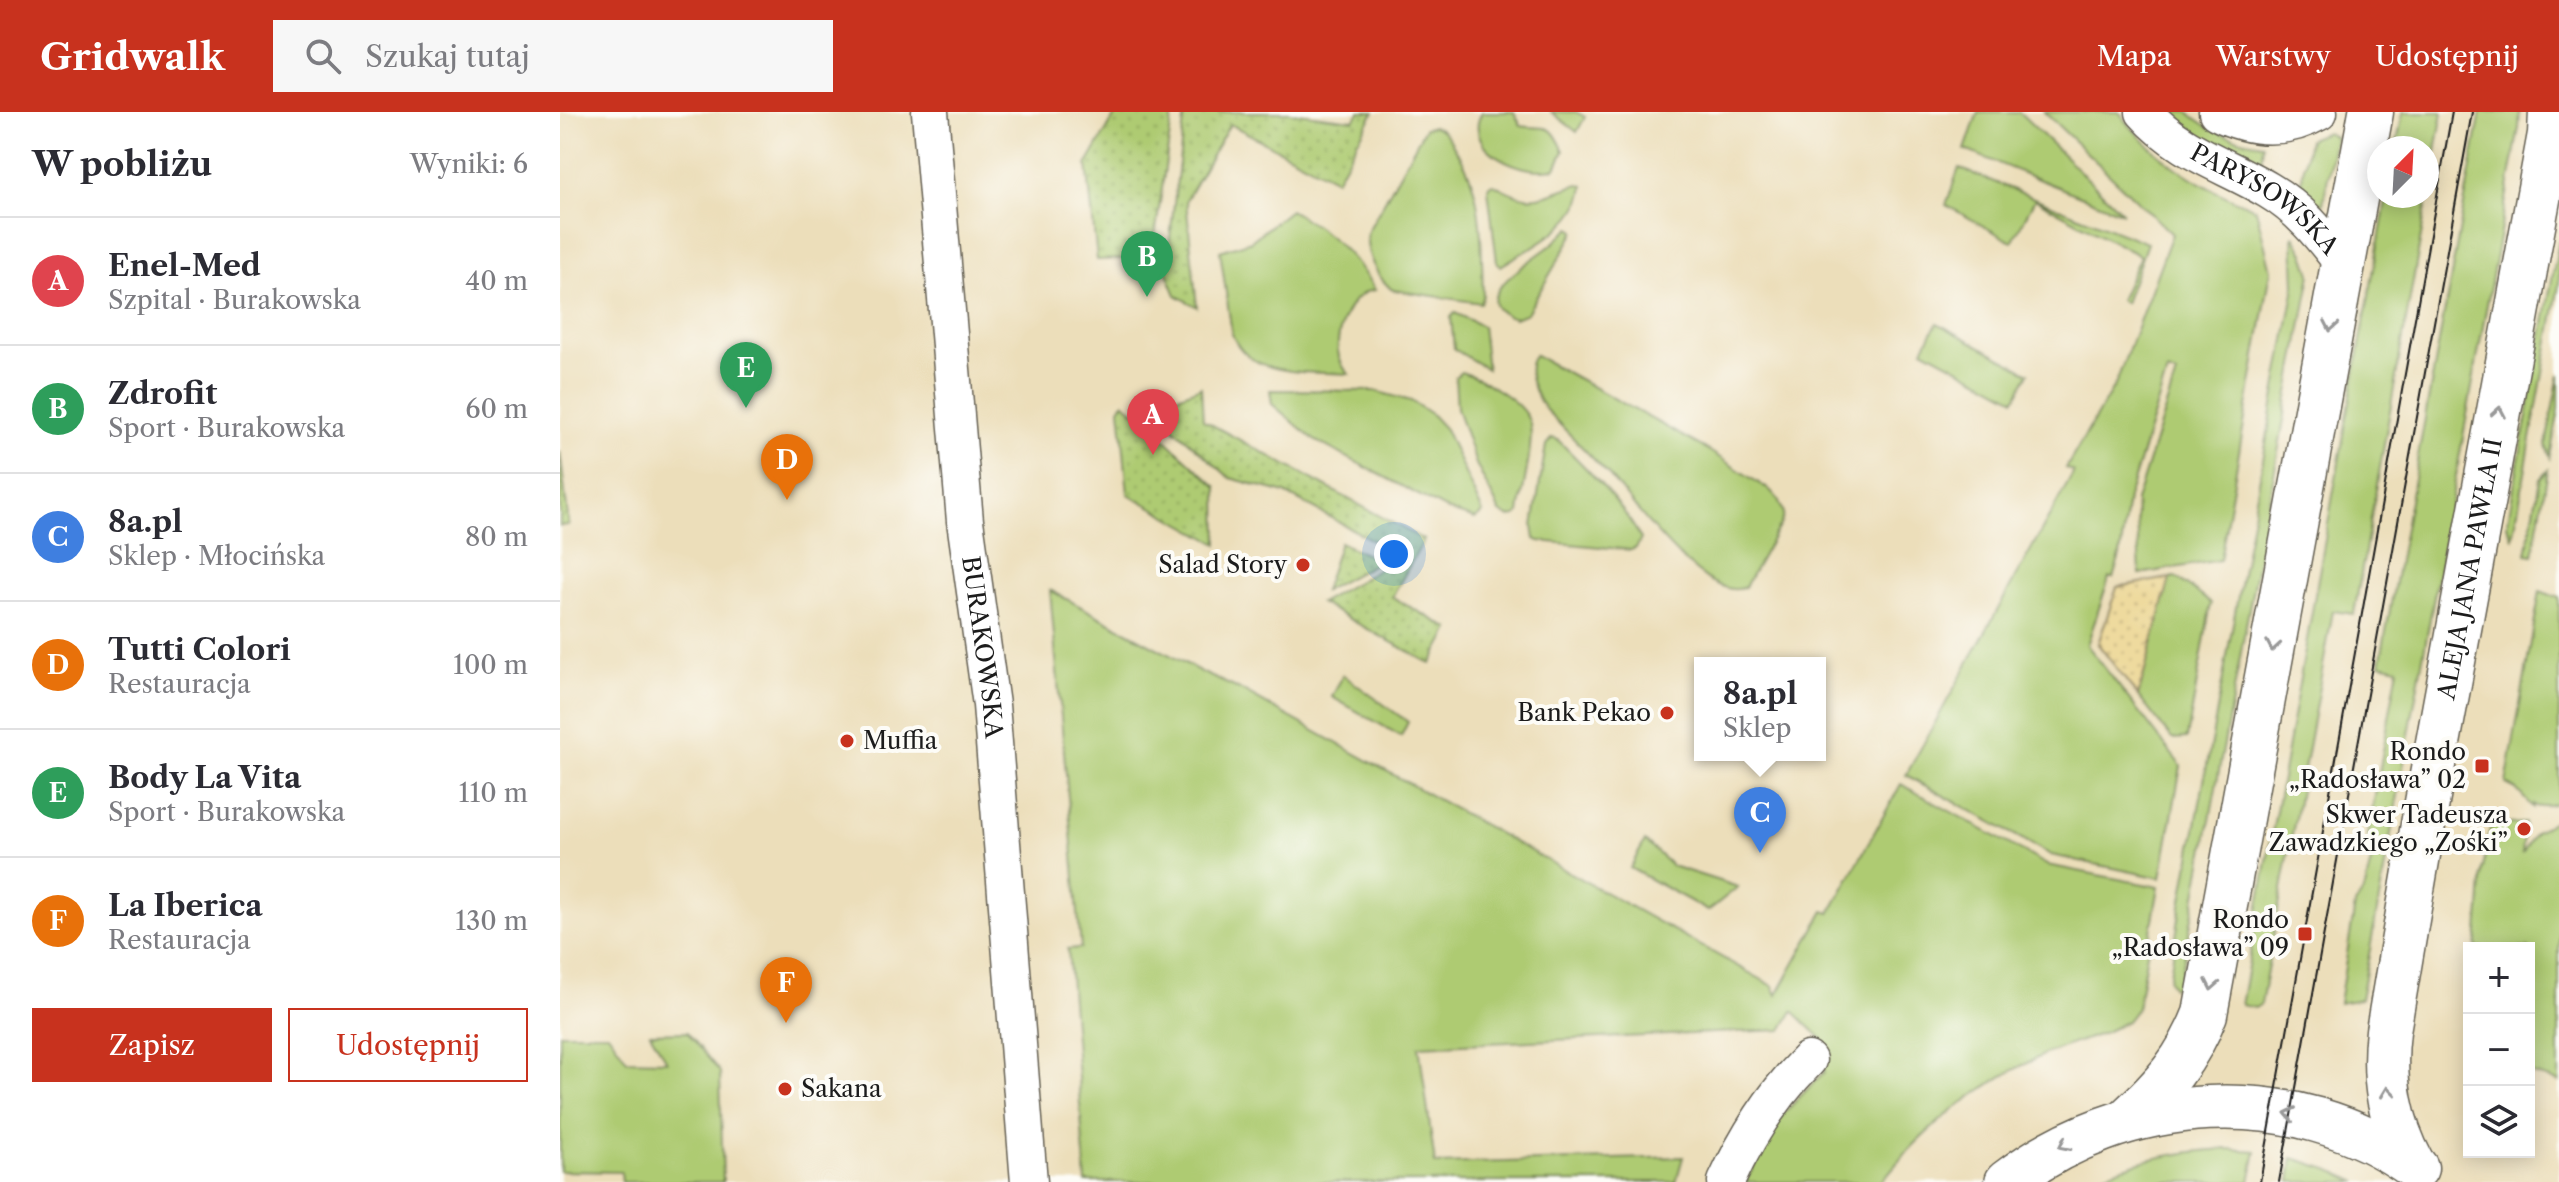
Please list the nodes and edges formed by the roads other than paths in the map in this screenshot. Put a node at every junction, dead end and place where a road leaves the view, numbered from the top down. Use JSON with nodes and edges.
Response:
{"nodes":[{"id":1,"x":930,"y":112,"type":"edge"},
{"id":2,"x":2144,"y":112,"type":"edge"},
{"id":3,"x":2217,"y":112,"type":"edge"},
{"id":4,"x":2319,"y":112,"type":"edge"},
{"id":5,"x":2371,"y":112,"type":"edge"},
{"id":6,"x":2554,"y":124,"type":"edge"},
{"id":7,"x":2342,"y":263,"type":"junction"},
{"id":8,"x":1808,"y":1060,"type":"dead end"},
{"id":9,"x":2128,"y":1119,"type":"junction"},
{"id":10,"x":2423,"y":1174,"type":"edge"},
{"id":11,"x":1029,"y":1182,"type":"edge"},
{"id":12,"x":1726,"y":1182,"type":"edge"},
{"id":13,"x":2007,"y":1182,"type":"edge"}],
"edges":[{"from":1,"to":11,"type":"street","name":"BURAKOWSKA"},
{"from":2,"to":7,"type":"street","name":"PARYSOWSKA"},
{"from":3,"to":4,"type":"street","name":"PARYSOWSKA"},
{"from":5,"to":7,"type":"main road"},
{"from":10,"to":6,"type":"main road","name":"ALEJA JANA PAWŁA II","one_way":true},
{"from":7,"to":9,"type":"main road","one_way":true},
{"from":8,"to":12,"type":"street"},
{"from":10,"to":9,"type":"main road","one_way":true},
{"from":9,"to":13,"type":"main road","one_way":true}]}
